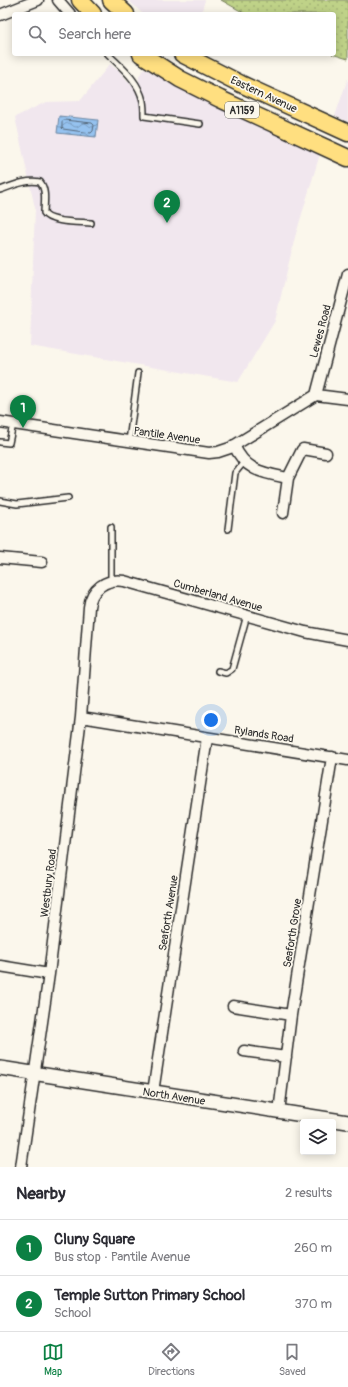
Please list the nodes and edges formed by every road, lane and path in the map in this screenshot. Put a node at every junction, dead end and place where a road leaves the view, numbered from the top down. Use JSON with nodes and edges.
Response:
{"nodes":[{"id":1,"x":38,"y":0,"type":"edge"},
{"id":2,"x":58,"y":0,"type":"edge"},
{"id":3,"x":112,"y":0,"type":"edge"},
{"id":4,"x":68,"y":12,"type":"edge"},
{"id":5,"x":124,"y":12,"type":"edge"},
{"id":6,"x":0,"y":16,"type":"edge"},
{"id":7,"x":110,"y":56,"type":"edge"},
{"id":8,"x":144,"y":56,"type":"edge"},
{"id":9,"x":186,"y":56,"type":"edge"},
{"id":10,"x":200,"y":124,"type":"dead end"},
{"id":11,"x":348,"y":133,"type":"edge"},
{"id":12,"x":348,"y":158,"type":"edge"},
{"id":13,"x":0,"y":190,"type":"edge"},
{"id":14,"x":91,"y":223,"type":"dead end"},
{"id":15,"x":348,"y":274,"type":"edge"},
{"id":16,"x":138,"y":373,"type":"dead end"},
{"id":17,"x":316,"y":395,"type":"junction"},
{"id":18,"x":348,"y":398,"type":"edge"},
{"id":19,"x":0,"y":422,"type":"edge"},
{"id":20,"x":13,"y":424,"type":"junction"},
{"id":21,"x":0,"y":442,"type":"edge"},
{"id":22,"x":129,"y":442,"type":"junction"},
{"id":23,"x":234,"y":445,"type":"junction"},
{"id":24,"x":326,"y":453,"type":"dead end"},
{"id":25,"x":244,"y":462,"type":"junction"},
{"id":26,"x":288,"y":478,"type":"junction"},
{"id":27,"x":68,"y":498,"type":"dead end"},
{"id":28,"x":0,"y":501,"type":"edge"},
{"id":29,"x":283,"y":512,"type":"dead end"},
{"id":30,"x":111,"y":527,"type":"dead end"},
{"id":31,"x":228,"y":529,"type":"dead end"},
{"id":32,"x":0,"y":558,"type":"edge"},
{"id":33,"x":42,"y":562,"type":"dead end"},
{"id":34,"x":111,"y":581,"type":"junction"},
{"id":35,"x":247,"y":615,"type":"junction"},
{"id":36,"x":348,"y":640,"type":"edge"},
{"id":37,"x":218,"y":671,"type":"dead end"},
{"id":38,"x":81,"y":717,"type":"junction"},
{"id":39,"x":207,"y":738,"type":"junction"},
{"id":40,"x":332,"y":757,"type":"junction"},
{"id":41,"x":348,"y":760,"type":"edge"},
{"id":42,"x":0,"y":966,"type":"edge"},
{"id":43,"x":49,"y":974,"type":"junction"},
{"id":44,"x":233,"y":1006,"type":"dead end"},
{"id":45,"x":292,"y":1015,"type":"junction"},
{"id":46,"x":244,"y":1051,"type":"dead end"},
{"id":47,"x":286,"y":1057,"type":"junction"},
{"id":48,"x":0,"y":1068,"type":"edge"},
{"id":49,"x":35,"y":1074,"type":"junction"},
{"id":50,"x":153,"y":1092,"type":"junction"},
{"id":51,"x":279,"y":1112,"type":"junction"},
{"id":52,"x":348,"y":1122,"type":"edge"},
{"id":53,"x":20,"y":1167,"type":"edge"}],
"edges":[{"from":1,"to":6,"type":"street"},
{"from":2,"to":4,"type":"street"},
{"from":3,"to":5,"type":"main road"},
{"from":7,"to":10,"type":"lane"},
{"from":8,"to":12,"type":"main road","name":"Eastern Avenue","number":"A1159"},
{"from":9,"to":11,"type":"main road","name":"Eastern Avenue","number":"A1159"},
{"from":13,"to":14,"type":"lane"},
{"from":15,"to":17,"type":"street","name":"Lewes Road"},
{"from":16,"to":22,"type":"lane"},
{"from":17,"to":18,"type":"street"},
{"from":17,"to":23,"type":"street","name":"Pantile Avenue"},
{"from":19,"to":20,"type":"street","name":"Pantile Avenue"},
{"from":20,"to":21,"type":"lane"},
{"from":20,"to":22,"type":"street","name":"Pantile Avenue"},
{"from":22,"to":23,"type":"street","name":"Pantile Avenue"},
{"from":23,"to":25,"type":"street"},
{"from":24,"to":26,"type":"street"},
{"from":25,"to":26,"type":"street"},
{"from":25,"to":31,"type":"lane"},
{"from":26,"to":29,"type":"street"},
{"from":27,"to":28,"type":"lane"},
{"from":30,"to":34,"type":"lane"},
{"from":32,"to":33,"type":"street"},
{"from":34,"to":35,"type":"street","name":"Cumberland Avenue"},
{"from":34,"to":38,"type":"street","name":"Westbury Road"},
{"from":35,"to":36,"type":"street","name":"Cumberland Avenue"},
{"from":35,"to":37,"type":"lane"},
{"from":38,"to":39,"type":"street","name":"Rylands Road"},
{"from":38,"to":43,"type":"street","name":"Westbury Road"},
{"from":39,"to":40,"type":"street","name":"Rylands Road"},
{"from":39,"to":50,"type":"street","name":"Seaforth Avenue"},
{"from":40,"to":41,"type":"street","name":"Rylands Road"},
{"from":40,"to":45,"type":"street","name":"Seaforth Grove"},
{"from":42,"to":43,"type":"street"},
{"from":43,"to":49,"type":"street","name":"Westbury Road"},
{"from":44,"to":45,"type":"street"},
{"from":45,"to":47,"type":"street","name":"Seaforth Grove"},
{"from":46,"to":47,"type":"street"},
{"from":47,"to":51,"type":"street","name":"Seaforth Grove"},
{"from":48,"to":49,"type":"street","name":"North Avenue"},
{"from":49,"to":50,"type":"street","name":"North Avenue"},
{"from":49,"to":53,"type":"street","name":"Westbury Road"},
{"from":50,"to":51,"type":"street","name":"North Avenue"},
{"from":51,"to":52,"type":"street","name":"North Avenue"}]}
